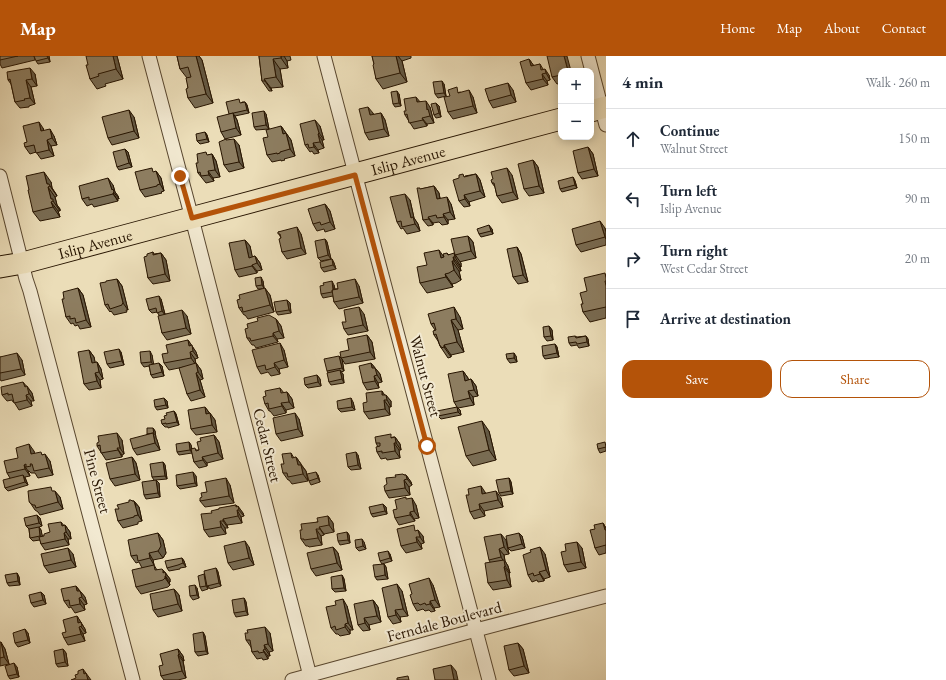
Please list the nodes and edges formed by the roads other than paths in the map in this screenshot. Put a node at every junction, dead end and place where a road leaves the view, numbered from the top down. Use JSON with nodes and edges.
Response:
{"nodes":[{"id":1,"x":149,"y":56,"type":"edge"},
{"id":2,"x":324,"y":56,"type":"edge"},
{"id":3,"x":588,"y":56,"type":"edge"},
{"id":4,"x":601,"y":112,"type":"edge"},
{"id":5,"x":558,"y":120,"type":"edge"},
{"id":6,"x":355,"y":175,"type":"junction"},
{"id":7,"x":0,"y":176,"type":"edge"},
{"id":8,"x":192,"y":218,"type":"junction"},
{"id":9,"x":23,"y":263,"type":"junction"},
{"id":10,"x":0,"y":267,"type":"edge"},
{"id":11,"x":0,"y":271,"type":"edge"},
{"id":12,"x":606,"y":596,"type":"edge"},
{"id":13,"x":476,"y":630,"type":"junction"},
{"id":14,"x":310,"y":678,"type":"edge"},
{"id":15,"x":133,"y":680,"type":"edge"},
{"id":16,"x":292,"y":680,"type":"edge"},
{"id":17,"x":489,"y":680,"type":"edge"}],
"edges":[{"from":1,"to":8,"type":"street","name":"Cedar Street"},
{"from":2,"to":6,"type":"street","name":"Walnut Street"},
{"from":3,"to":4,"type":"street"},
{"from":5,"to":6,"type":"main road","name":"Islip Avenue"},
{"from":6,"to":8,"type":"main road","name":"Islip Avenue"},
{"from":6,"to":13,"type":"street","name":"Walnut Street"},
{"from":7,"to":9,"type":"street","name":"Pine Street"},
{"from":8,"to":9,"type":"main road","name":"Islip Avenue"},
{"from":8,"to":14,"type":"street","name":"Cedar Street"},
{"from":9,"to":10,"type":"main road","name":"Islip Avenue"},
{"from":9,"to":11,"type":"main road","name":"Islip Avenue"},
{"from":9,"to":15,"type":"street","name":"Pine Street"},
{"from":12,"to":13,"type":"street","name":"Ferndale Boulevard"},
{"from":13,"to":14,"type":"street","name":"Ferndale Boulevard"},
{"from":13,"to":17,"type":"street","name":"Walnut Street"},
{"from":14,"to":16,"type":"street","name":"Ferndale Boulevard"}]}
